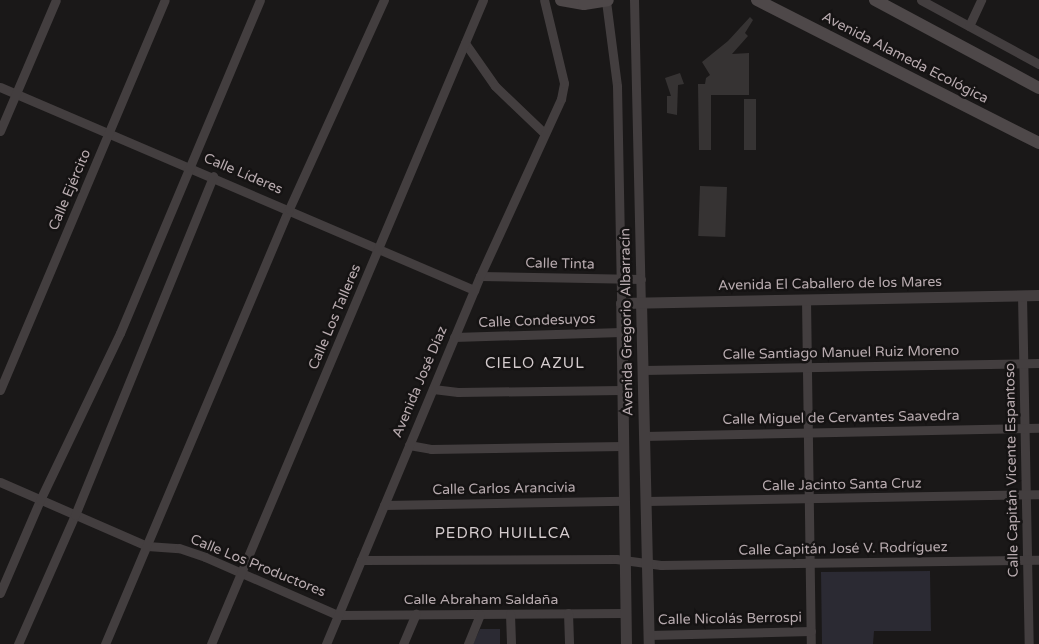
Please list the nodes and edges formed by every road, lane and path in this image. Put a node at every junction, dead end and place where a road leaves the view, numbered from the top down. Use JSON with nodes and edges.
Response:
{"nodes":[{"id":1,"x":56,"y":0,"type":"edge"},
{"id":2,"x":165,"y":0,"type":"edge"},
{"id":3,"x":260,"y":0,"type":"edge"},
{"id":4,"x":384,"y":0,"type":"edge"},
{"id":5,"x":483,"y":0,"type":"edge"},
{"id":6,"x":544,"y":0,"type":"edge"},
{"id":7,"x":561,"y":0,"type":"edge"},
{"id":8,"x":607,"y":0,"type":"edge"},
{"id":9,"x":634,"y":0,"type":"edge"},
{"id":10,"x":756,"y":0,"type":"edge"},
{"id":11,"x":875,"y":0,"type":"edge"},
{"id":12,"x":920,"y":0,"type":"edge"},
{"id":13,"x":981,"y":0,"type":"edge"},
{"id":14,"x":969,"y":26,"type":"junction"},
{"id":15,"x":465,"y":43,"type":"junction"},
{"id":16,"x":1039,"y":64,"type":"edge"},
{"id":17,"x":635,"y":84,"type":"junction"},
{"id":18,"x":617,"y":86,"type":"junction"},
{"id":19,"x":0,"y":87,"type":"edge"},
{"id":20,"x":1039,"y":88,"type":"edge"},
{"id":21,"x":16,"y":93,"type":"junction"},
{"id":22,"x":0,"y":131,"type":"edge"},
{"id":23,"x":110,"y":132,"type":"junction"},
{"id":24,"x":544,"y":133,"type":"junction"},
{"id":25,"x":1039,"y":142,"type":"edge"},
{"id":26,"x":191,"y":166,"type":"junction"},
{"id":27,"x":213,"y":176,"type":"junction"},
{"id":28,"x":289,"y":209,"type":"junction"},
{"id":29,"x":379,"y":248,"type":"junction"},
{"id":30,"x":480,"y":276,"type":"junction"},
{"id":31,"x":621,"y":279,"type":"junction"},
{"id":32,"x":640,"y":279,"type":"junction"},
{"id":33,"x":474,"y":290,"type":"junction"},
{"id":34,"x":1022,"y":295,"type":"junction"},
{"id":35,"x":1039,"y":295,"type":"edge"},
{"id":36,"x":806,"y":300,"type":"junction"},
{"id":37,"x":641,"y":302,"type":"junction"},
{"id":38,"x":621,"y":303,"type":"junction"},
{"id":39,"x":621,"y":332,"type":"junction"},
{"id":40,"x":454,"y":337,"type":"junction"},
{"id":41,"x":1025,"y":363,"type":"junction"},
{"id":42,"x":1039,"y":363,"type":"edge"},
{"id":43,"x":807,"y":367,"type":"junction"},
{"id":44,"x":643,"y":370,"type":"junction"},
{"id":45,"x":433,"y":389,"type":"junction"},
{"id":46,"x":0,"y":390,"type":"edge"},
{"id":47,"x":622,"y":390,"type":"junction"},
{"id":48,"x":1026,"y":428,"type":"junction"},
{"id":49,"x":1039,"y":428,"type":"edge"},
{"id":50,"x":808,"y":433,"type":"junction"},
{"id":51,"x":644,"y":436,"type":"junction"},
{"id":52,"x":409,"y":445,"type":"junction"},
{"id":53,"x":623,"y":446,"type":"junction"},
{"id":54,"x":0,"y":482,"type":"edge"},
{"id":55,"x":1026,"y":494,"type":"junction"},
{"id":56,"x":1039,"y":494,"type":"edge"},
{"id":57,"x":809,"y":499,"type":"junction"},
{"id":58,"x":40,"y":500,"type":"junction"},
{"id":59,"x":646,"y":501,"type":"junction"},
{"id":60,"x":624,"y":502,"type":"junction"},
{"id":61,"x":384,"y":504,"type":"junction"},
{"id":62,"x":75,"y":515,"type":"junction"},
{"id":63,"x":147,"y":546,"type":"junction"},
{"id":64,"x":361,"y":560,"type":"junction"},
{"id":65,"x":624,"y":560,"type":"junction"},
{"id":66,"x":1027,"y":560,"type":"junction"},
{"id":67,"x":1039,"y":560,"type":"edge"},
{"id":68,"x":648,"y":562,"type":"junction"},
{"id":69,"x":810,"y":564,"type":"junction"},
{"id":70,"x":241,"y":572,"type":"junction"},
{"id":71,"x":0,"y":593,"type":"edge"},
{"id":72,"x":568,"y":613,"type":"junction"},
{"id":73,"x":625,"y":613,"type":"junction"},
{"id":74,"x":416,"y":614,"type":"junction"},
{"id":75,"x":480,"y":614,"type":"junction"},
{"id":76,"x":510,"y":614,"type":"junction"},
{"id":77,"x":338,"y":615,"type":"junction"},
{"id":78,"x":811,"y":631,"type":"junction"},
{"id":79,"x":649,"y":639,"type":"edge"},
{"id":80,"x":18,"y":644,"type":"edge"},
{"id":81,"x":105,"y":644,"type":"edge"},
{"id":82,"x":212,"y":644,"type":"edge"},
{"id":83,"x":326,"y":644,"type":"edge"},
{"id":84,"x":403,"y":644,"type":"edge"},
{"id":85,"x":468,"y":644,"type":"edge"},
{"id":86,"x":511,"y":644,"type":"edge"},
{"id":87,"x":569,"y":644,"type":"edge"},
{"id":88,"x":626,"y":644,"type":"edge"},
{"id":89,"x":811,"y":644,"type":"edge"},
{"id":90,"x":1029,"y":644,"type":"edge"}],
"edges":[{"from":1,"to":21,"type":"street"},
{"from":2,"to":23,"type":"street","name":"Calle Ejército"},
{"from":3,"to":26,"type":"street"},
{"from":4,"to":28,"type":"street"},
{"from":5,"to":15,"type":"street","name":"Calle Los Talleres"},
{"from":6,"to":24,"type":"street","name":"Avenida José Díaz"},
{"from":7,"to":8,"type":"main road"},
{"from":8,"to":18,"type":"street","name":"Avenida Gregorio Albarracín"},
{"from":9,"to":17,"type":"street","name":"Avenida Gregorio Albarracín"},
{"from":10,"to":25,"type":"main road","name":"Avenida Alameda Ecológica"},
{"from":11,"to":20,"type":"main road"},
{"from":12,"to":14,"type":"street"},
{"from":13,"to":14,"type":"street"},
{"from":14,"to":16,"type":"street"},
{"from":15,"to":24,"type":"street"},
{"from":15,"to":29,"type":"street","name":"Calle Los Talleres"},
{"from":17,"to":18,"type":"street"},
{"from":17,"to":32,"type":"street","name":"Avenida Gregorio Albarracín"},
{"from":18,"to":31,"type":"street","name":"Avenida Gregorio Albarracín"},
{"from":19,"to":21,"type":"street","name":"Calle Líderes"},
{"from":21,"to":22,"type":"street"},
{"from":21,"to":23,"type":"street","name":"Calle Líderes"},
{"from":23,"to":26,"type":"street","name":"Calle Líderes"},
{"from":23,"to":46,"type":"street","name":"Calle Ejército"},
{"from":24,"to":30,"type":"street","name":"Avenida José Díaz"},
{"from":26,"to":27,"type":"street","name":"Calle Líderes"},
{"from":26,"to":58,"type":"street"},
{"from":27,"to":28,"type":"street","name":"Calle Líderes"},
{"from":27,"to":62,"type":"street"},
{"from":28,"to":29,"type":"street","name":"Calle Líderes"},
{"from":28,"to":63,"type":"street"},
{"from":29,"to":33,"type":"street","name":"Calle Líderes"},
{"from":29,"to":70,"type":"street","name":"Calle Los Talleres"},
{"from":30,"to":31,"type":"street","name":"Calle Tinta"},
{"from":30,"to":33,"type":"street","name":"Avenida José Díaz"},
{"from":31,"to":32,"type":"street","name":"Calle Tinta"},
{"from":31,"to":38,"type":"street","name":"Avenida Gregorio Albarracín"},
{"from":32,"to":37,"type":"street","name":"Avenida Gregorio Albarracín"},
{"from":33,"to":40,"type":"street","name":"Avenida José Díaz"},
{"from":34,"to":35,"type":"street","name":"Avenida El Caballero de los Mares"},
{"from":34,"to":36,"type":"street","name":"Avenida El Caballero de los Mares"},
{"from":34,"to":41,"type":"street","name":"Calle Capitán Vicente Espantoso"},
{"from":36,"to":37,"type":"street","name":"Avenida El Caballero de los Mares"},
{"from":36,"to":43,"type":"street"},
{"from":37,"to":38,"type":"street","name":"Avenida El Caballero de los Mares"},
{"from":37,"to":44,"type":"street","name":"Avenida Gregorio Albarracín"},
{"from":38,"to":39,"type":"street","name":"Avenida Gregorio Albarracín"},
{"from":39,"to":40,"type":"street","name":"Calle Condesuyos"},
{"from":39,"to":47,"type":"street","name":"Avenida Gregorio Albarracín"},
{"from":40,"to":45,"type":"street","name":"Avenida José Díaz"},
{"from":41,"to":42,"type":"street","name":"Calle Santiago Manuel Ruiz Moreno"},
{"from":41,"to":43,"type":"street","name":"Calle Santiago Manuel Ruiz Moreno"},
{"from":41,"to":48,"type":"street","name":"Calle Capitán Vicente Espantoso"},
{"from":43,"to":44,"type":"street","name":"Calle Santiago Manuel Ruiz Moreno"},
{"from":43,"to":50,"type":"street"},
{"from":44,"to":51,"type":"street","name":"Avenida Gregorio Albarracín"},
{"from":45,"to":47,"type":"street"},
{"from":45,"to":52,"type":"street","name":"Avenida José Díaz"},
{"from":47,"to":53,"type":"street","name":"Avenida Gregorio Albarracín"},
{"from":48,"to":49,"type":"street","name":"Calle Miguel de Cervantes Saavedra"},
{"from":48,"to":50,"type":"street","name":"Calle Miguel de Cervantes Saavedra"},
{"from":48,"to":55,"type":"street","name":"Calle Capitán Vicente Espantoso"},
{"from":50,"to":51,"type":"street","name":"Calle Miguel de Cervantes Saavedra"},
{"from":50,"to":57,"type":"street"},
{"from":51,"to":59,"type":"street","name":"Avenida Gregorio Albarracín"},
{"from":52,"to":53,"type":"street"},
{"from":52,"to":61,"type":"street","name":"Avenida José Díaz"},
{"from":53,"to":60,"type":"street","name":"Avenida Gregorio Albarracín"},
{"from":54,"to":58,"type":"street","name":"Calle Los Productores"},
{"from":55,"to":56,"type":"street","name":"Calle Jacinto Santa Cruz"},
{"from":55,"to":57,"type":"street","name":"Calle Jacinto Santa Cruz"},
{"from":55,"to":66,"type":"street","name":"Calle Capitán Vicente Espantoso"},
{"from":57,"to":59,"type":"street","name":"Calle Jacinto Santa Cruz"},
{"from":57,"to":69,"type":"street"},
{"from":58,"to":62,"type":"street","name":"Calle Los Productores"},
{"from":58,"to":71,"type":"street"},
{"from":59,"to":68,"type":"street","name":"Avenida Gregorio Albarracín"},
{"from":60,"to":61,"type":"street","name":"Calle Carlos Arancivia"},
{"from":60,"to":65,"type":"street","name":"Avenida Gregorio Albarracín"},
{"from":61,"to":64,"type":"street","name":"Avenida José Díaz"},
{"from":62,"to":63,"type":"street","name":"Calle Los Productores"},
{"from":62,"to":80,"type":"street"},
{"from":63,"to":70,"type":"street","name":"Calle Los Productores"},
{"from":63,"to":81,"type":"street"},
{"from":64,"to":65,"type":"street","name":"Calle Capitán José V. Rodríguez"},
{"from":64,"to":77,"type":"street","name":"Avenida José Díaz"},
{"from":65,"to":68,"type":"street","name":"Calle Capitán José V. Rodríguez"},
{"from":65,"to":73,"type":"street","name":"Avenida Gregorio Albarracín"},
{"from":66,"to":67,"type":"street","name":"Calle Capitán José V. Rodríguez"},
{"from":66,"to":69,"type":"street","name":"Calle Capitán José V. Rodríguez"},
{"from":66,"to":90,"type":"street","name":"Calle Capitán Vicente Espantoso"},
{"from":68,"to":69,"type":"street","name":"Calle Capitán José V. Rodríguez"},
{"from":68,"to":79,"type":"street","name":"Avenida Gregorio Albarracín"},
{"from":69,"to":78,"type":"street"},
{"from":70,"to":77,"type":"street","name":"Calle Los Productores"},
{"from":70,"to":82,"type":"street","name":"Calle Los Talleres"},
{"from":72,"to":73,"type":"street","name":"Calle Abraham Saldaña"},
{"from":72,"to":76,"type":"street","name":"Calle Abraham Saldaña"},
{"from":72,"to":87,"type":"street"},
{"from":73,"to":88,"type":"street","name":"Avenida Gregorio Albarracín"},
{"from":74,"to":75,"type":"street","name":"Calle Abraham Saldaña"},
{"from":74,"to":77,"type":"street","name":"Calle Abraham Saldaña"},
{"from":74,"to":84,"type":"street"},
{"from":75,"to":76,"type":"street","name":"Calle Abraham Saldaña"},
{"from":75,"to":85,"type":"street"},
{"from":76,"to":86,"type":"street"},
{"from":77,"to":83,"type":"street","name":"Avenida José Díaz"},
{"from":78,"to":79,"type":"street","name":"Calle Nicolás Berrospi"},
{"from":78,"to":89,"type":"street"}]}
